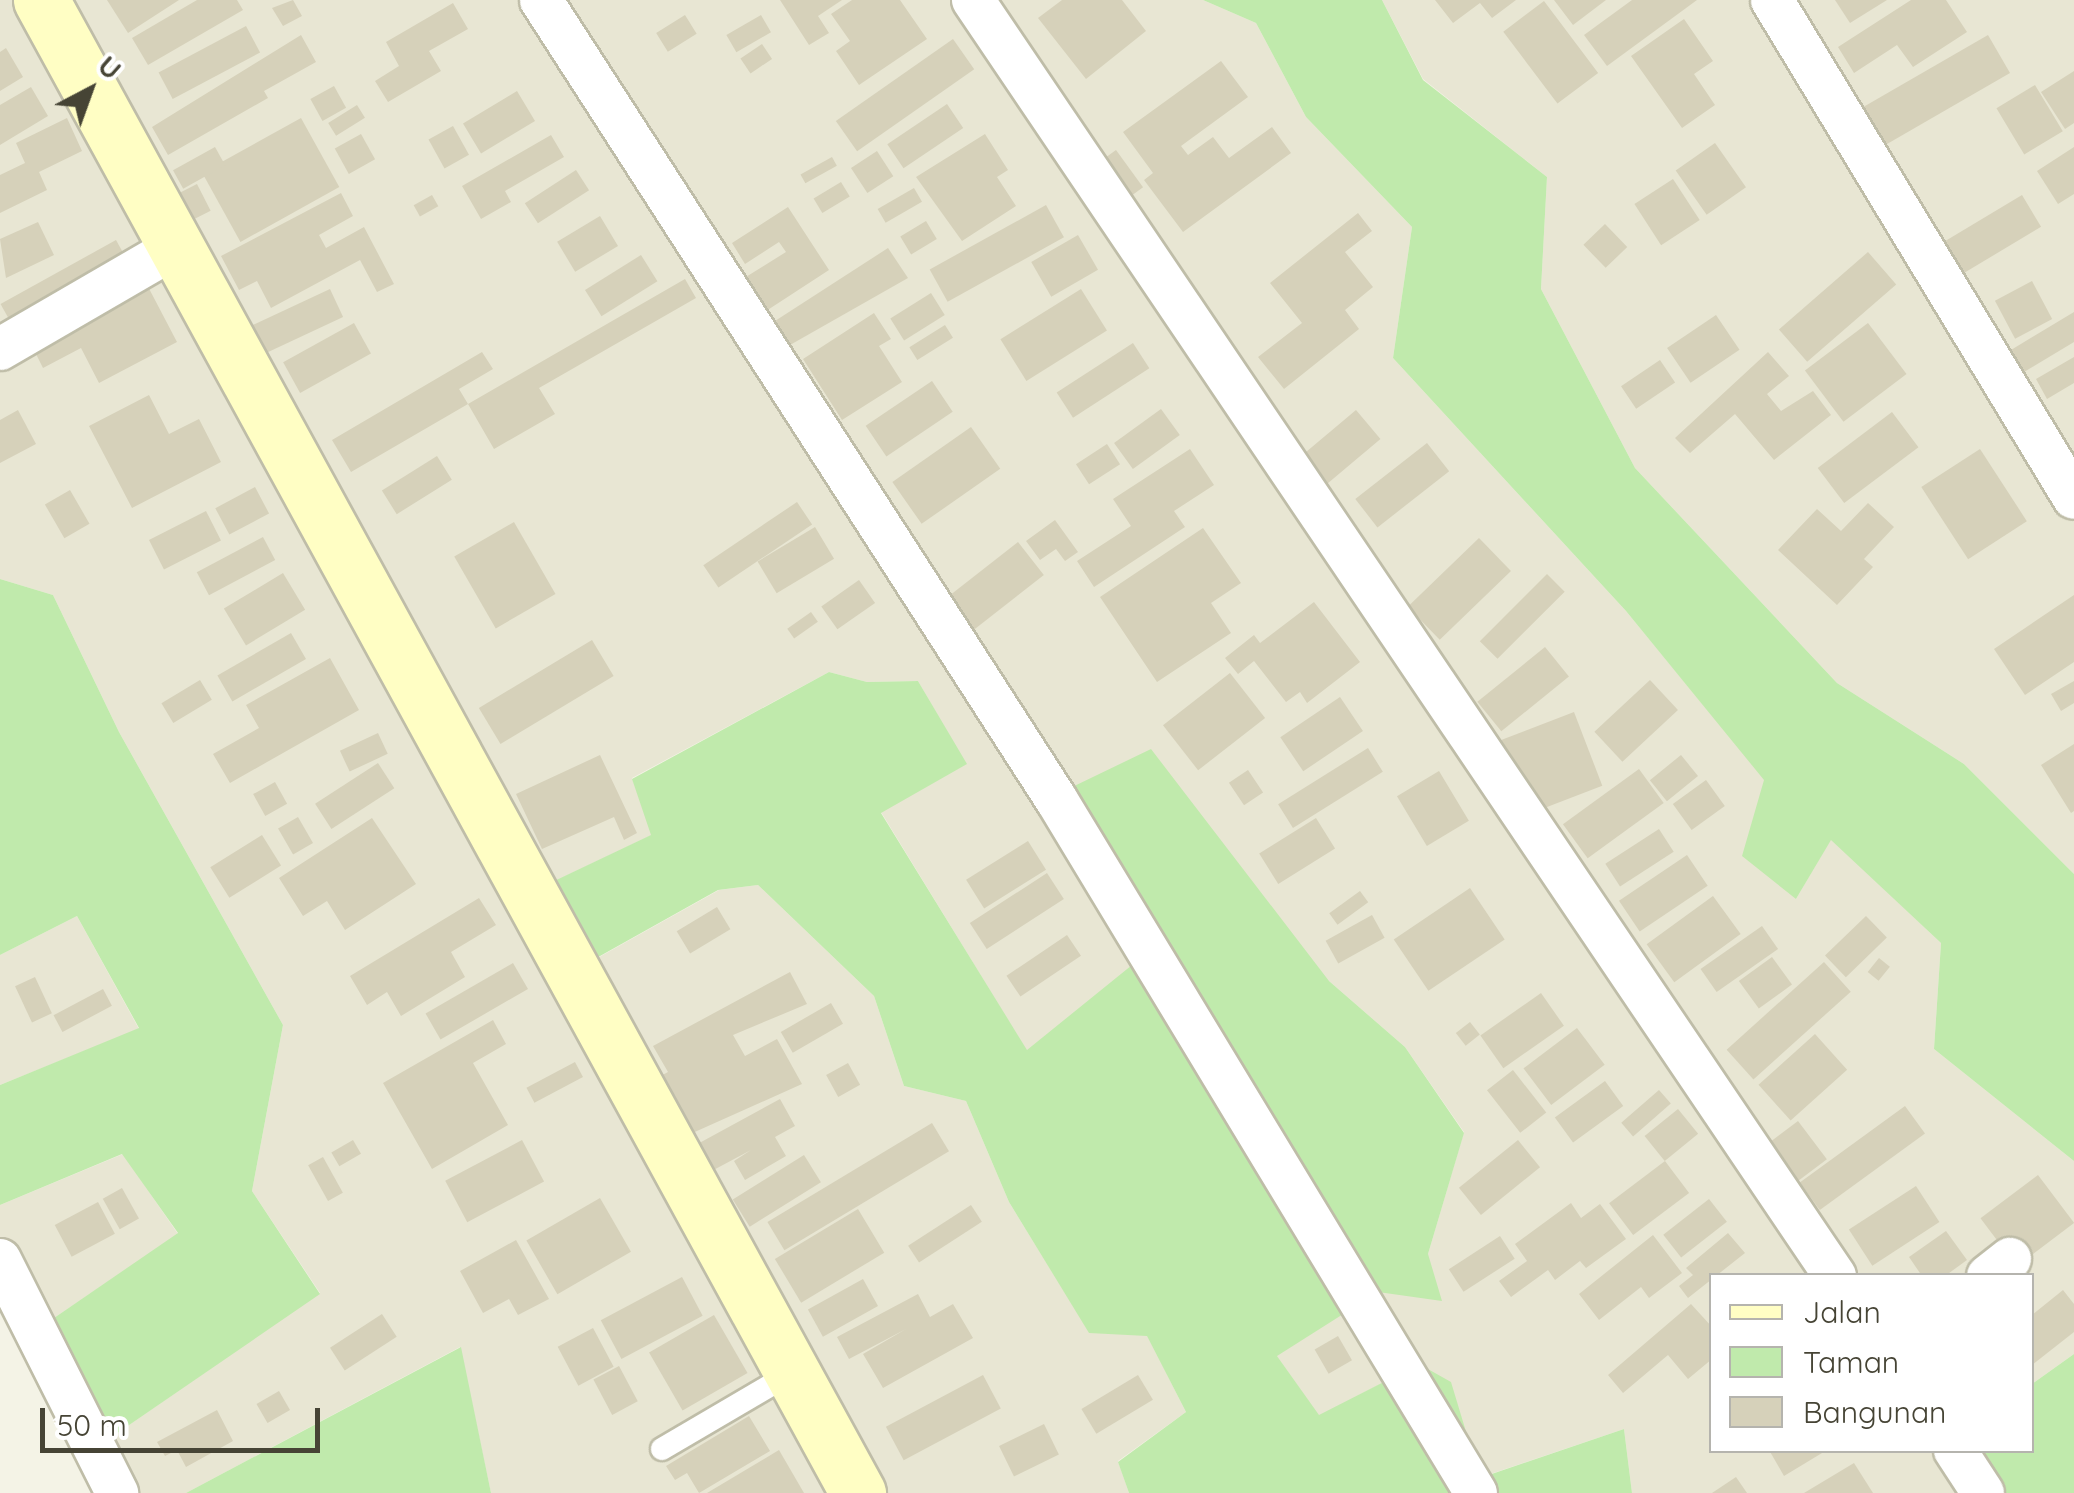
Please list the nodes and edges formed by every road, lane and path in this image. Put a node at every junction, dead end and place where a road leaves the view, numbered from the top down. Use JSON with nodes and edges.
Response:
{"nodes":[{"id":1,"x":41,"y":0,"type":"edge"},
{"id":2,"x":541,"y":0,"type":"edge"},
{"id":3,"x":973,"y":0,"type":"edge"},
{"id":4,"x":1772,"y":0,"type":"edge"},
{"id":5,"x":178,"y":246,"type":"junction"},
{"id":6,"x":0,"y":348,"type":"edge"},
{"id":7,"x":2074,"y":498,"type":"edge"},
{"id":8,"x":0,"y":1260,"type":"edge"},
{"id":9,"x":1834,"y":1273,"type":"edge"},
{"id":10,"x":790,"y":1374,"type":"junction"},
{"id":11,"x":662,"y":1450,"type":"dead end"},
{"id":12,"x":1957,"y":1453,"type":"edge"},
{"id":13,"x":117,"y":1493,"type":"edge"},
{"id":14,"x":858,"y":1493,"type":"edge"},
{"id":15,"x":1476,"y":1493,"type":"edge"},
{"id":16,"x":1984,"y":1493,"type":"edge"}],
"edges":[{"from":1,"to":5,"type":"street"},
{"from":2,"to":15,"type":"street"},
{"from":3,"to":9,"type":"street"},
{"from":4,"to":7,"type":"street"},
{"from":5,"to":6,"type":"street"},
{"from":5,"to":10,"type":"street"},
{"from":8,"to":13,"type":"street"},
{"from":10,"to":11,"type":"lane"},
{"from":10,"to":14,"type":"street"},
{"from":12,"to":16,"type":"street"}]}
